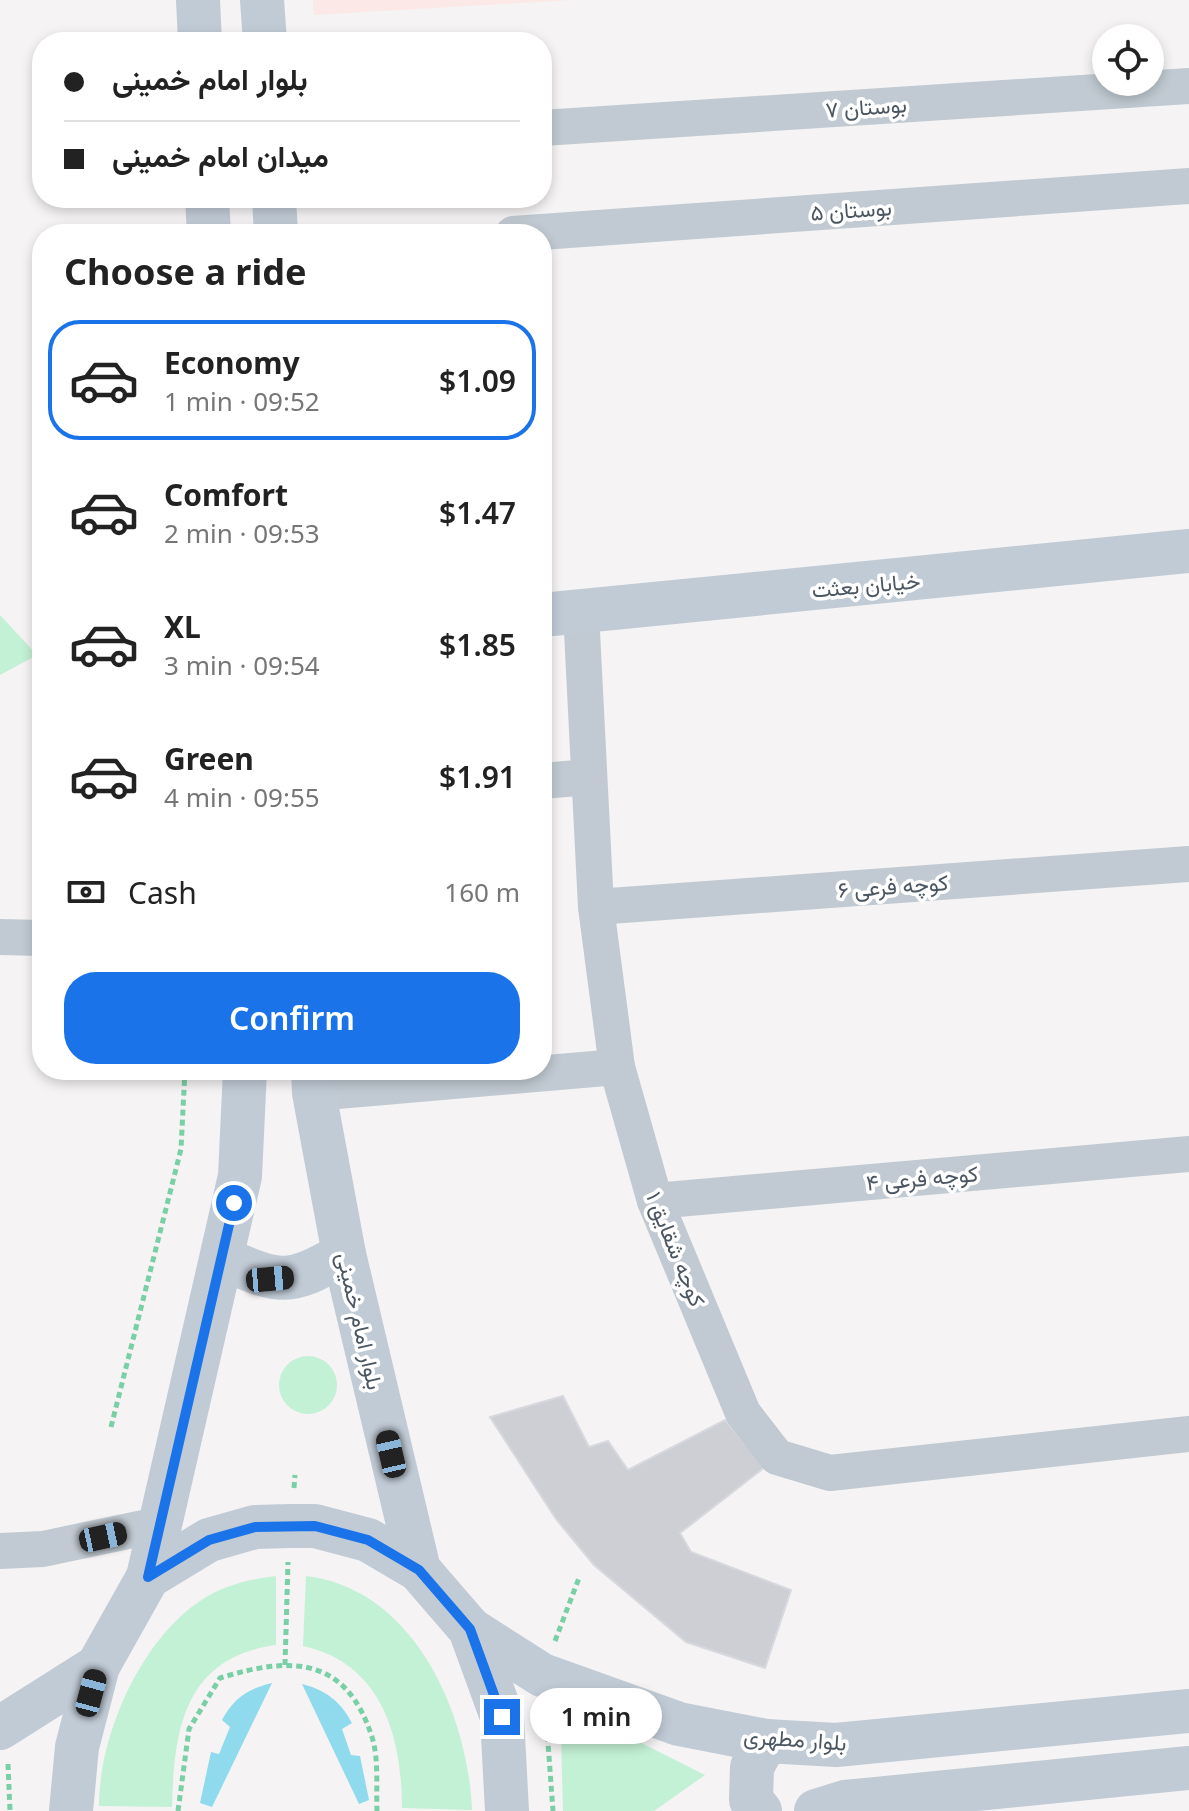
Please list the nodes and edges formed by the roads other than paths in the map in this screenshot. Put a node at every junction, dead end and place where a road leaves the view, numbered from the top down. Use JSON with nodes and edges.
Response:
{"nodes":[{"id":1,"x":198,"y":0,"type":"edge"},
{"id":2,"x":262,"y":0,"type":"edge"},
{"id":3,"x":200,"y":32,"type":"edge"},
{"id":4,"x":264,"y":32,"type":"edge"},
{"id":5,"x":1189,"y":86,"type":"edge"},
{"id":6,"x":552,"y":127,"type":"edge"},
{"id":7,"x":1189,"y":186,"type":"edge"},
{"id":8,"x":552,"y":231,"type":"edge"},
{"id":9,"x":1189,"y":551,"type":"edge"},
{"id":10,"x":562,"y":614,"type":"edge"},
{"id":11,"x":589,"y":777,"type":"junction"},
{"id":12,"x":552,"y":780,"type":"edge"},
{"id":13,"x":1189,"y":864,"type":"edge"},
{"id":14,"x":596,"y":907,"type":"junction"},
{"id":15,"x":0,"y":937,"type":"edge"},
{"id":16,"x":32,"y":938,"type":"edge"},
{"id":17,"x":617,"y":1067,"type":"junction"},
{"id":18,"x":552,"y":1070,"type":"edge"},
{"id":19,"x":245,"y":1080,"type":"edge"},
{"id":20,"x":354,"y":1080,"type":"edge"},
{"id":21,"x":313,"y":1082,"type":"edge"},
{"id":22,"x":1189,"y":1154,"type":"edge"},
{"id":23,"x":655,"y":1201,"type":"junction"},
{"id":24,"x":344,"y":1254,"type":"junction"},
{"id":25,"x":222,"y":1258,"type":"junction"},
{"id":26,"x":1189,"y":1434,"type":"edge"},
{"id":27,"x":162,"y":1524,"type":"junction"},
{"id":28,"x":0,"y":1551,"type":"edge"},
{"id":29,"x":419,"y":1570,"type":"junction"},
{"id":30,"x":148,"y":1577,"type":"junction"},
{"id":31,"x":470,"y":1629,"type":"junction"},
{"id":32,"x":98,"y":1666,"type":"junction"},
{"id":33,"x":1189,"y":1711,"type":"edge"},
{"id":34,"x":0,"y":1728,"type":"edge"},
{"id":35,"x":766,"y":1741,"type":"junction"},
{"id":36,"x":1189,"y":1768,"type":"edge"},
{"id":37,"x":71,"y":1811,"type":"edge"},
{"id":38,"x":507,"y":1811,"type":"edge"},
{"id":39,"x":760,"y":1811,"type":"edge"},
{"id":40,"x":816,"y":1811,"type":"edge"}],
"edges":[{"from":1,"to":3,"type":"main road"},
{"from":2,"to":4,"type":"main road"},
{"from":5,"to":6,"type":"street","name":"بوستان ۷"},
{"from":7,"to":8,"type":"street","name":"بوستان ۵"},
{"from":9,"to":10,"type":"main road","name":"خیابان بعثت"},
{"from":10,"to":11,"type":"street","name":"کوچه شقایق ۱"},
{"from":11,"to":12,"type":"street"},
{"from":11,"to":14,"type":"street","name":"کوچه شقایق ۱"},
{"from":13,"to":14,"type":"street","name":"کوچه فرعی ۶"},
{"from":14,"to":17,"type":"street","name":"کوچه شقایق ۱"},
{"from":15,"to":16,"type":"street"},
{"from":17,"to":18,"type":"street"},
{"from":17,"to":23,"type":"street","name":"کوچه شقایق ۱"},
{"from":19,"to":25,"type":"main road"},
{"from":20,"to":21,"type":"street"},
{"from":21,"to":24,"type":"main road","name":"بلوار امام خمینی"},
{"from":22,"to":23,"type":"street","name":"کوچه فرعی ۴"},
{"from":23,"to":26,"type":"street","name":"کوچه شقایق ۱"},
{"from":24,"to":25,"type":"main road"},
{"from":24,"to":29,"type":"main road","name":"بلوار امام خمینی"},
{"from":25,"to":27,"type":"main road"},
{"from":27,"to":28,"type":"street"},
{"from":27,"to":30,"type":"main road"},
{"from":29,"to":30,"type":"main road"},
{"from":29,"to":31,"type":"main road"},
{"from":30,"to":32,"type":"main road"},
{"from":31,"to":35,"type":"main road","name":"بلوار مطهری"},
{"from":31,"to":38,"type":"main road"},
{"from":32,"to":34,"type":"main road"},
{"from":32,"to":37,"type":"main road"},
{"from":33,"to":35,"type":"main road","name":"بلوار مطهری"},
{"from":35,"to":39,"type":"main road"},
{"from":36,"to":40,"type":"main road"}]}
